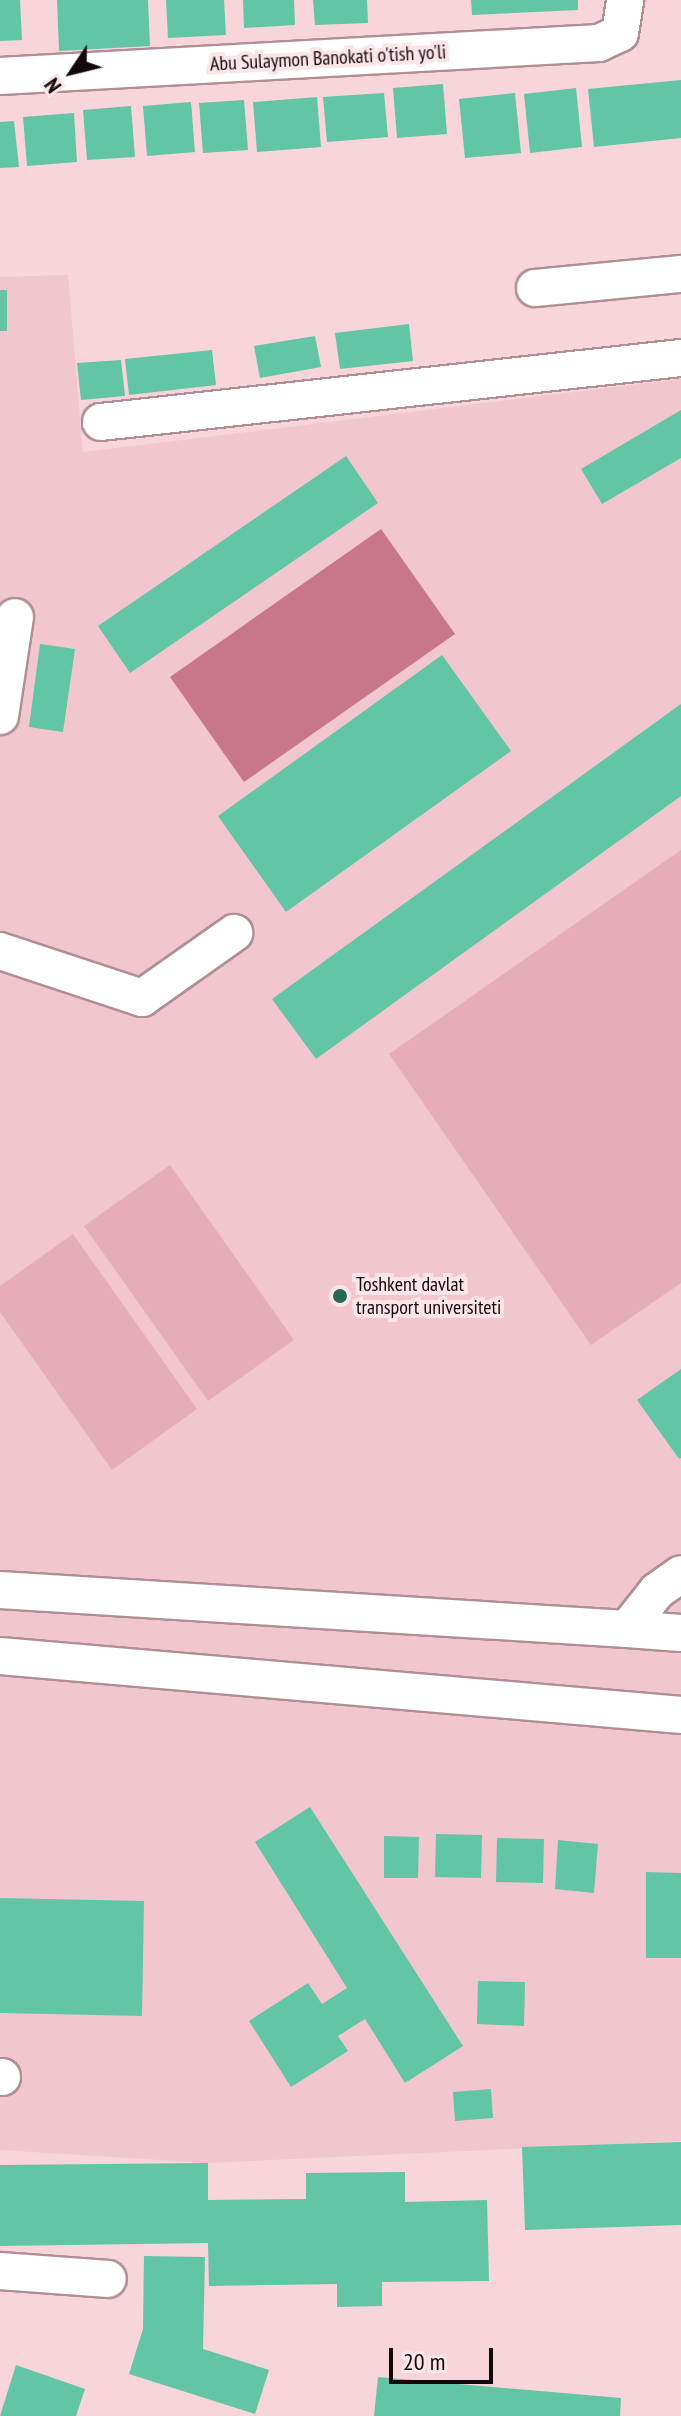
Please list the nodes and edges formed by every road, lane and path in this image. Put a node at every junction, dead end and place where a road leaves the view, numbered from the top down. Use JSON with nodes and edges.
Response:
{"nodes":[{"id":1,"x":625,"y":0,"type":"edge"},
{"id":2,"x":0,"y":76,"type":"edge"},
{"id":3,"x":681,"y":274,"type":"edge"},
{"id":4,"x":535,"y":288,"type":"dead end"},
{"id":5,"x":681,"y":358,"type":"edge"},
{"id":6,"x":101,"y":422,"type":"dead end"},
{"id":7,"x":15,"y":617,"type":"dead end"},
{"id":8,"x":0,"y":716,"type":"edge"},
{"id":9,"x":234,"y":933,"type":"dead end"},
{"id":10,"x":0,"y":951,"type":"edge"},
{"id":11,"x":681,"y":1574,"type":"edge"},
{"id":12,"x":0,"y":1590,"type":"edge"},
{"id":13,"x":627,"y":1629,"type":"junction"},
{"id":14,"x":681,"y":1633,"type":"edge"},
{"id":15,"x":0,"y":1656,"type":"edge"},
{"id":16,"x":681,"y":1715,"type":"edge"},
{"id":17,"x":0,"y":2271,"type":"edge"},
{"id":18,"x":108,"y":2279,"type":"dead end"}],
"edges":[{"from":1,"to":2,"type":"street","name":"Abu Sulaymon Banokati o'tish yo'li"},
{"from":3,"to":4,"type":"street"},
{"from":5,"to":6,"type":"street"},
{"from":7,"to":8,"type":"street"},
{"from":9,"to":10,"type":"street"},
{"from":11,"to":13,"type":"street"},
{"from":12,"to":13,"type":"street"},
{"from":13,"to":14,"type":"street"},
{"from":15,"to":16,"type":"street"},
{"from":17,"to":18,"type":"street"}]}
